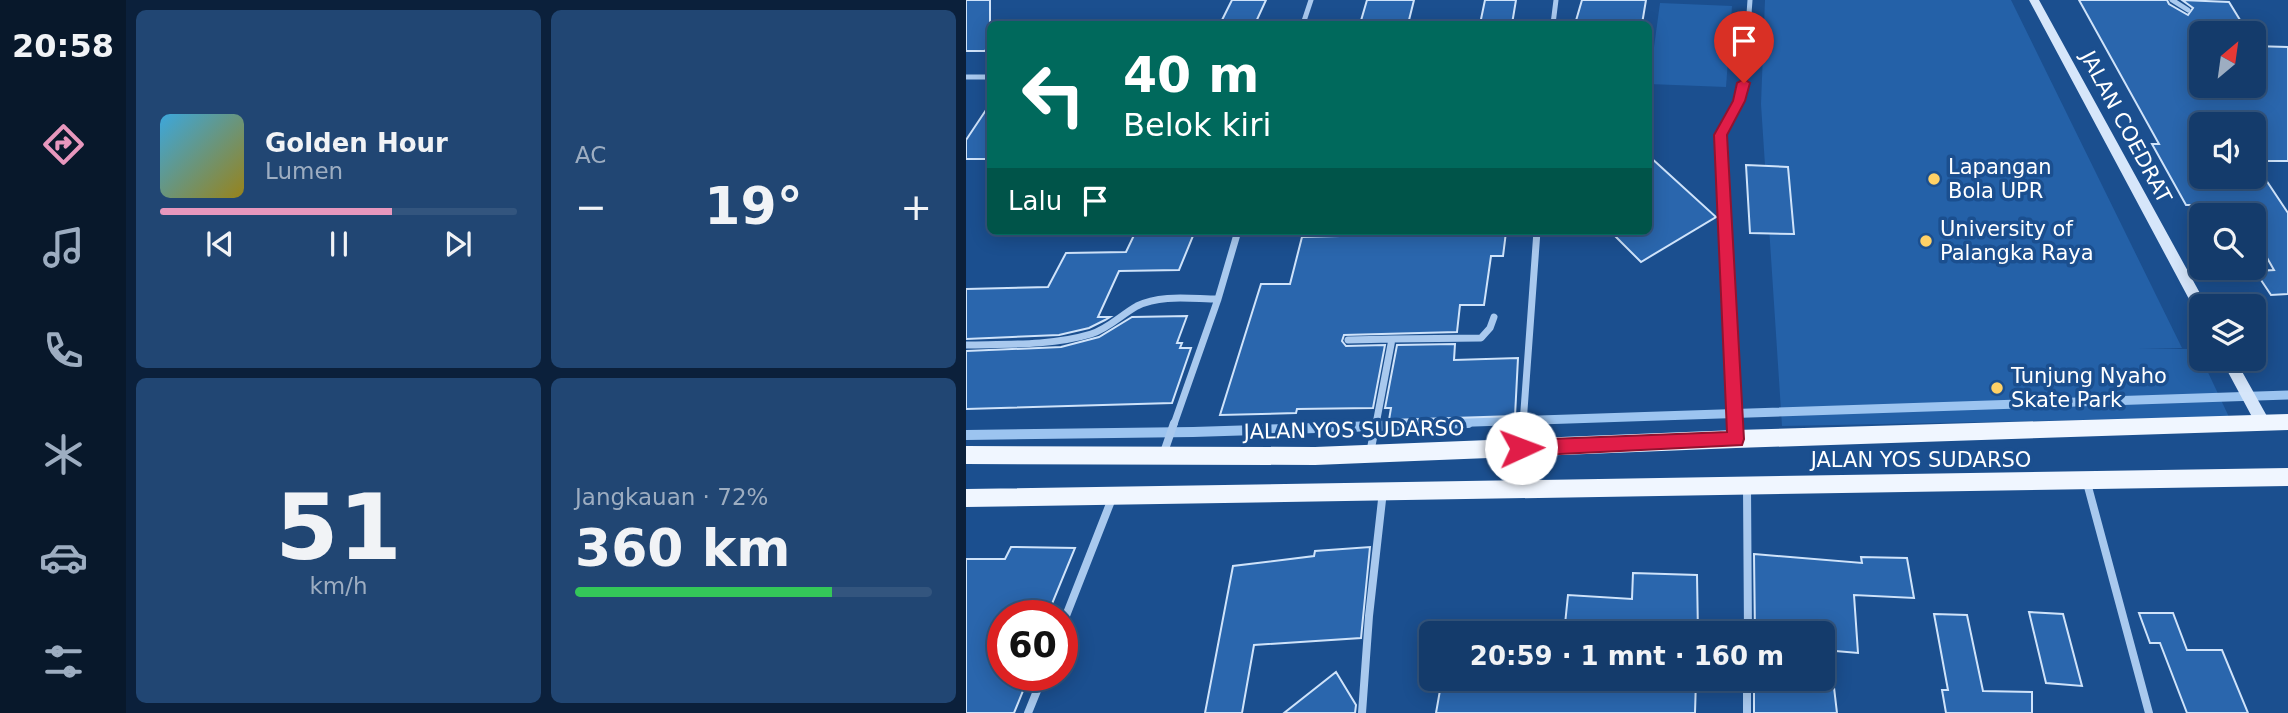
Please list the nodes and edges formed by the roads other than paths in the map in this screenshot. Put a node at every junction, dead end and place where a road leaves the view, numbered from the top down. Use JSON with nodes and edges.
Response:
{"nodes":[{"id":1,"x":1311,"y":0,"type":"edge"},
{"id":2,"x":1556,"y":0,"type":"edge"},
{"id":3,"x":1750,"y":0,"type":"edge"},
{"id":4,"x":2034,"y":0,"type":"edge"},
{"id":5,"x":2172,"y":0,"type":"edge"},
{"id":6,"x":2188,"y":10,"type":"dead end"},
{"id":7,"x":1304,"y":21,"type":"edge"},
{"id":8,"x":1553,"y":21,"type":"edge"},
{"id":9,"x":966,"y":77,"type":"edge"},
{"id":10,"x":987,"y":77,"type":"edge"},
{"id":11,"x":1237,"y":235,"type":"edge"},
{"id":12,"x":1537,"y":235,"type":"edge"},
{"id":13,"x":2193,"y":294,"type":"edge"},
{"id":14,"x":1218,"y":299,"type":"junction"},
{"id":15,"x":1494,"y":317,"type":"dead end"},
{"id":16,"x":1392,"y":339,"type":"junction"},
{"id":17,"x":1348,"y":340,"type":"dead end"},
{"id":18,"x":966,"y":345,"type":"edge"},
{"id":19,"x":2235,"y":371,"type":"edge"},
{"id":20,"x":2288,"y":422,"type":"edge"},
{"id":21,"x":2263,"y":423,"type":"junction"},
{"id":22,"x":1736,"y":439,"type":"junction"},
{"id":23,"x":1165,"y":448,"type":"junction"},
{"id":24,"x":1521,"y":448,"type":"junction"},
{"id":25,"x":1370,"y":454,"type":"junction"},
{"id":26,"x":966,"y":455,"type":"edge"},
{"id":27,"x":2288,"y":477,"type":"edge"},
{"id":28,"x":2087,"y":482,"type":"junction"},
{"id":29,"x":1747,"y":483,"type":"junction"},
{"id":30,"x":1383,"y":490,"type":"junction"},
{"id":31,"x":1114,"y":494,"type":"junction"},
{"id":32,"x":966,"y":498,"type":"edge"},
{"id":33,"x":1072,"y":600,"type":"edge"},
{"id":34,"x":1748,"y":621,"type":"edge"},
{"id":35,"x":1036,"y":691,"type":"edge"},
{"id":36,"x":1747,"y":691,"type":"edge"},
{"id":37,"x":1028,"y":713,"type":"edge"},
{"id":38,"x":1362,"y":713,"type":"edge"},
{"id":39,"x":1747,"y":713,"type":"edge"},
{"id":40,"x":2149,"y":713,"type":"edge"}],
"edges":[{"from":1,"to":7,"type":"street"},
{"from":2,"to":8,"type":"street"},
{"from":3,"to":22,"type":"street"},
{"from":4,"to":13,"type":"street","name":"JALAN COEDRAT"},
{"from":5,"to":6,"type":"street"},
{"from":9,"to":10,"type":"street"},
{"from":11,"to":14,"type":"street"},
{"from":12,"to":24,"type":"street"},
{"from":14,"to":18,"type":"street"},
{"from":14,"to":23,"type":"street"},
{"from":15,"to":16,"type":"street"},
{"from":16,"to":17,"type":"street"},
{"from":16,"to":25,"type":"street"},
{"from":19,"to":21,"type":"street"},
{"from":20,"to":21,"type":"main road","name":"JALAN YOS SUDARSO"},
{"from":21,"to":22,"type":"main road","name":"JALAN YOS SUDARSO"},
{"from":22,"to":24,"type":"main road","name":"JALAN YOS SUDARSO"},
{"from":23,"to":25,"type":"main road","name":"JALAN YOS SUDARSO"},
{"from":23,"to":26,"type":"main road","name":"JALAN YOS SUDARSO"},
{"from":24,"to":25,"type":"main road","name":"JALAN YOS SUDARSO"},
{"from":27,"to":28,"type":"main road","name":"JALAN YOS SUDARSO"},
{"from":28,"to":29,"type":"main road","name":"JALAN YOS SUDARSO"},
{"from":28,"to":40,"type":"street"},
{"from":29,"to":30,"type":"main road","name":"JALAN YOS SUDARSO"},
{"from":29,"to":34,"type":"street"},
{"from":30,"to":31,"type":"main road","name":"JALAN YOS SUDARSO"},
{"from":30,"to":38,"type":"street"},
{"from":31,"to":32,"type":"main road","name":"JALAN YOS SUDARSO"},
{"from":31,"to":33,"type":"street"},
{"from":35,"to":37,"type":"street"},
{"from":36,"to":39,"type":"street"}]}
